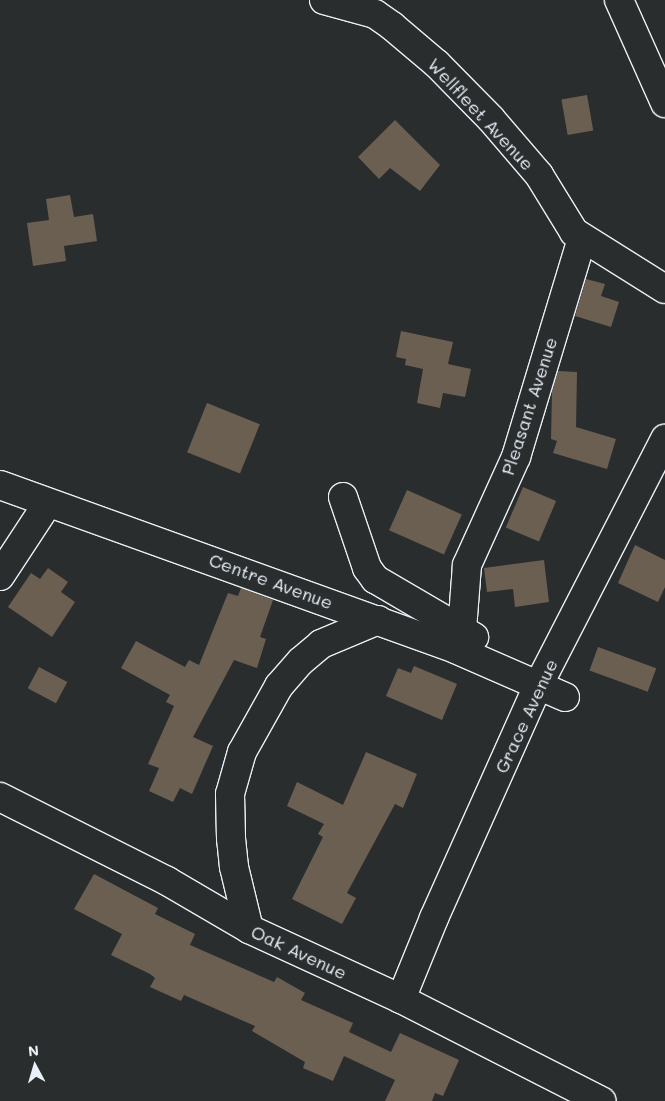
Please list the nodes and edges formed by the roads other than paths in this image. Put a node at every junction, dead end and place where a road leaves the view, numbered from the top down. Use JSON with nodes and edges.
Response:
{"nodes":[{"id":1,"x":324,"y":0,"type":"edge"},
{"id":2,"x":619,"y":0,"type":"edge"},
{"id":3,"x":665,"y":102,"type":"edge"},
{"id":4,"x":582,"y":239,"type":"junction"},
{"id":5,"x":665,"y":289,"type":"edge"},
{"id":6,"x":665,"y":440,"type":"edge"},
{"id":7,"x":0,"y":485,"type":"edge"},
{"id":8,"x":342,"y":497,"type":"dead end"},
{"id":9,"x":48,"y":503,"type":"junction"},
{"id":10,"x":0,"y":576,"type":"edge"},
{"id":11,"x":378,"y":620,"type":"junction"},
{"id":12,"x":462,"y":630,"type":"junction"},
{"id":13,"x":501,"y":668,"type":"junction"},
{"id":14,"x":538,"y":686,"type":"junction"},
{"id":15,"x":565,"y":697,"type":"dead end"},
{"id":16,"x":0,"y":797,"type":"edge"},
{"id":17,"x":250,"y":929,"type":"junction"},
{"id":18,"x":401,"y":999,"type":"junction"},
{"id":19,"x":601,"y":1101,"type":"edge"}],
"edges":[{"from":1,"to":4,"type":"street","name":"Wellfleet Avenue"},
{"from":2,"to":3,"type":"street"},
{"from":4,"to":5,"type":"street","name":"Wellfleet Avenue"},
{"from":4,"to":12,"type":"street","name":"Pleasant Avenue"},
{"from":6,"to":14,"type":"street","name":"Grace Avenue"},
{"from":7,"to":9,"type":"street","name":"Centre Avenue"},
{"from":8,"to":12,"type":"street"},
{"from":9,"to":10,"type":"street"},
{"from":9,"to":11,"type":"street","name":"Centre Avenue"},
{"from":11,"to":13,"type":"street","name":"Centre Avenue"},
{"from":11,"to":17,"type":"street"},
{"from":12,"to":13,"type":"street"},
{"from":13,"to":14,"type":"street","name":"Centre Avenue"},
{"from":14,"to":15,"type":"street","name":"Centre Avenue"},
{"from":14,"to":18,"type":"street","name":"Grace Avenue"},
{"from":16,"to":17,"type":"street","name":"Oak Avenue"},
{"from":17,"to":18,"type":"street","name":"Oak Avenue"},
{"from":18,"to":19,"type":"street","name":"Oak Avenue"}]}
